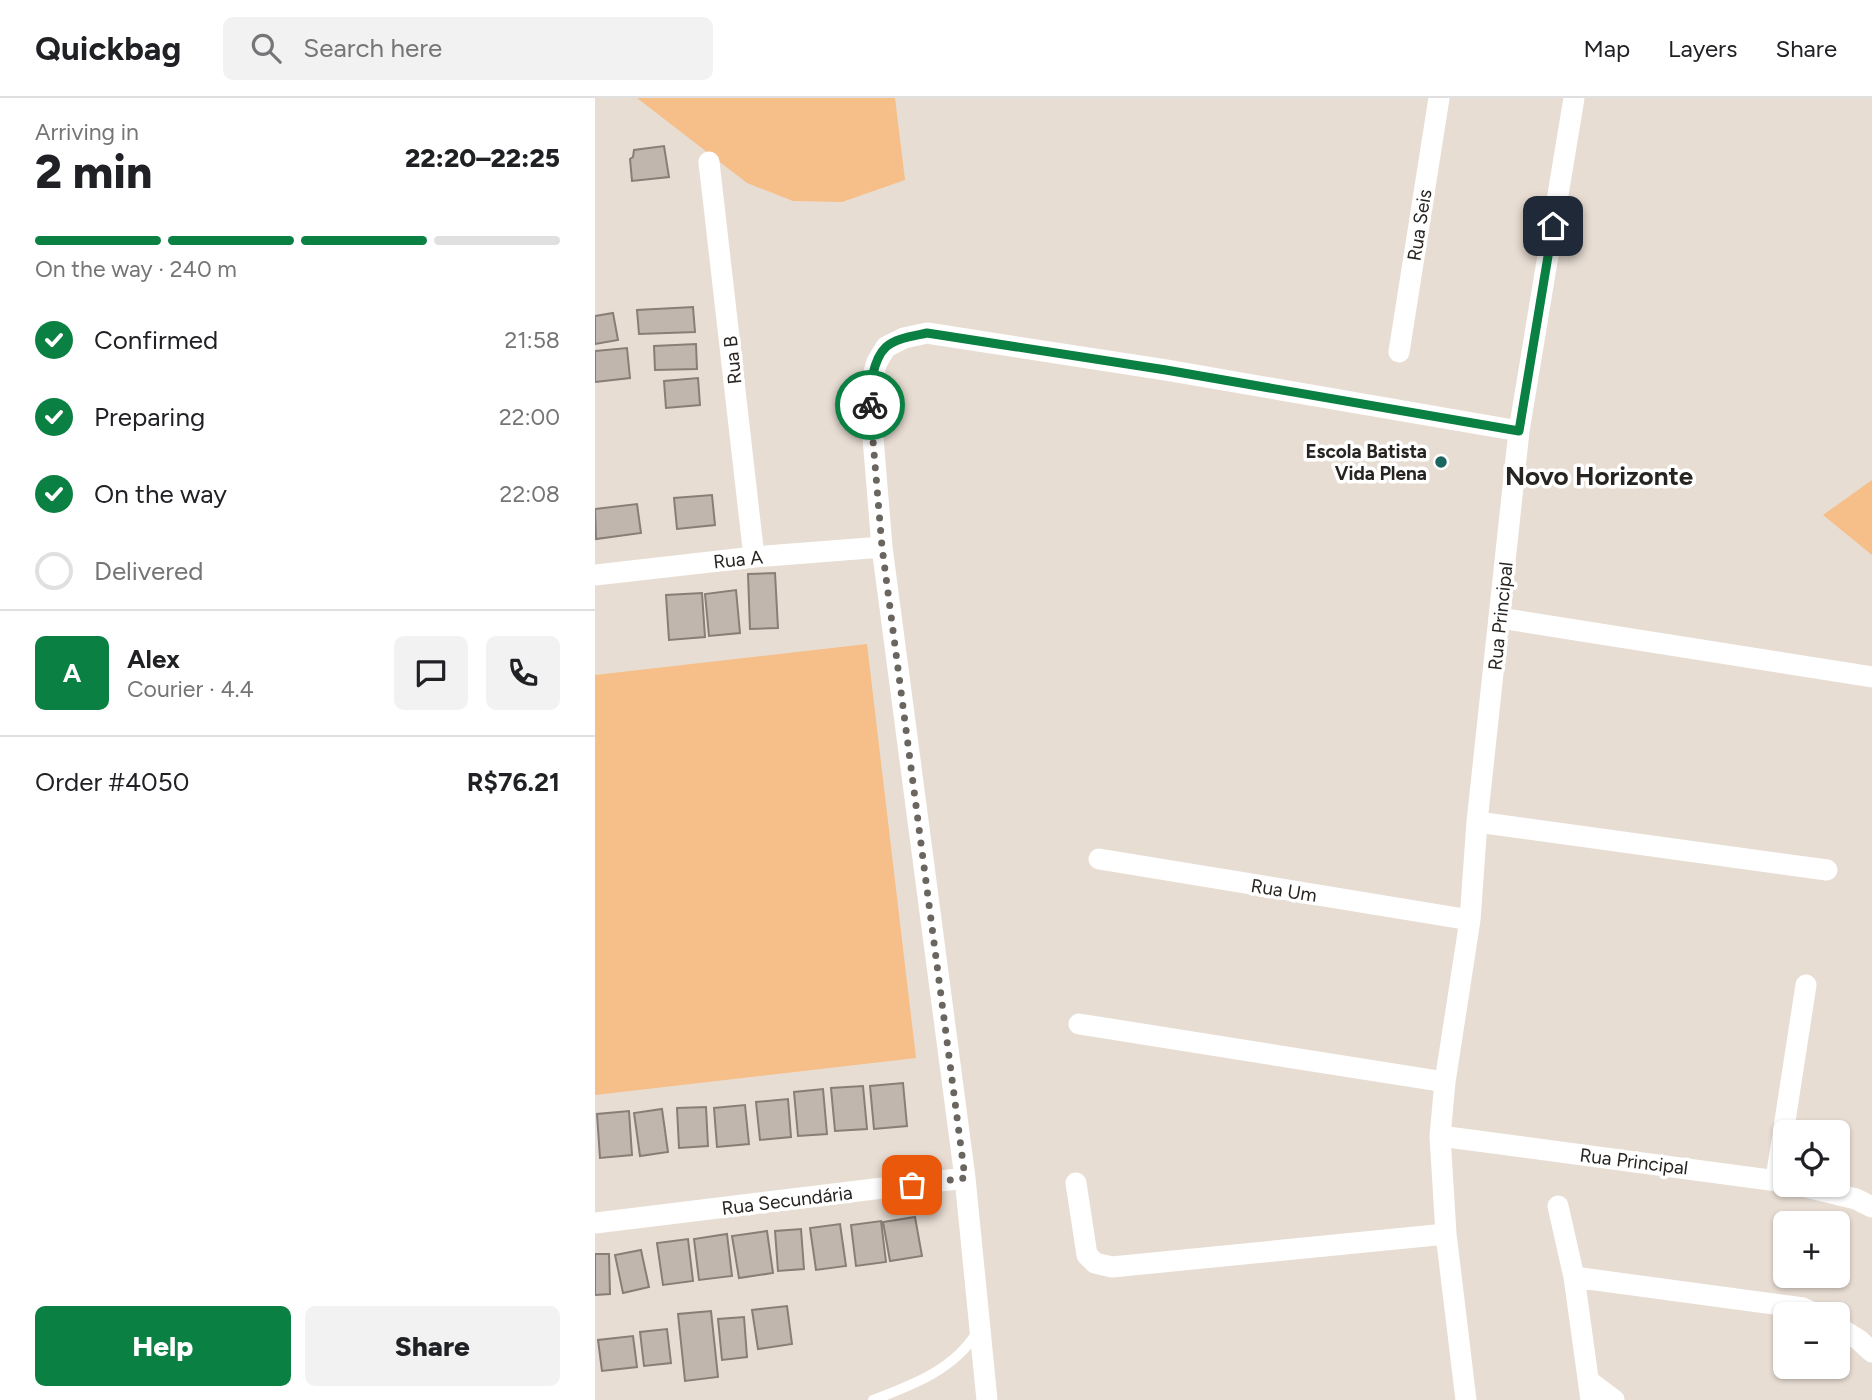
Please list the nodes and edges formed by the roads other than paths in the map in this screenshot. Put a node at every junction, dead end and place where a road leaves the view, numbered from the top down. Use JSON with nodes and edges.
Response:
{"nodes":[{"id":1,"x":1439,"y":98,"type":"edge"},
{"id":2,"x":1574,"y":98,"type":"edge"},
{"id":3,"x":709,"y":162,"type":"dead end"},
{"id":4,"x":1399,"y":352,"type":"dead end"},
{"id":5,"x":1519,"y":431,"type":"junction"},
{"id":6,"x":882,"y":547,"type":"junction"},
{"id":7,"x":754,"y":557,"type":"junction"},
{"id":8,"x":595,"y":575,"type":"edge"},
{"id":9,"x":1500,"y":618,"type":"junction"},
{"id":10,"x":1872,"y":677,"type":"edge"},
{"id":11,"x":1477,"y":822,"type":"junction"},
{"id":12,"x":1099,"y":859,"type":"dead end"},
{"id":13,"x":1827,"y":870,"type":"dead end"},
{"id":14,"x":1470,"y":920,"type":"junction"},
{"id":15,"x":1806,"y":985,"type":"dead end"},
{"id":16,"x":1079,"y":1024,"type":"dead end"},
{"id":17,"x":1445,"y":1082,"type":"junction"},
{"id":18,"x":1788,"y":1120,"type":"edge"},
{"id":19,"x":1440,"y":1136,"type":"junction"},
{"id":20,"x":965,"y":1178,"type":"junction"},
{"id":21,"x":1773,"y":1180,"type":"edge"},
{"id":22,"x":1076,"y":1183,"type":"dead end"},
{"id":23,"x":1848,"y":1197,"type":"edge"},
{"id":24,"x":1558,"y":1206,"type":"dead end"},
{"id":25,"x":1872,"y":1207,"type":"edge"},
{"id":26,"x":595,"y":1223,"type":"edge"},
{"id":27,"x":1446,"y":1234,"type":"junction"},
{"id":28,"x":1574,"y":1277,"type":"junction"},
{"id":29,"x":1773,"y":1304,"type":"edge"},
{"id":30,"x":981,"y":1326,"type":"junction"},
{"id":31,"x":1850,"y":1334,"type":"edge"},
{"id":32,"x":1872,"y":1352,"type":"edge"},
{"id":33,"x":1590,"y":1391,"type":"edge"},
{"id":34,"x":873,"y":1400,"type":"edge"},
{"id":35,"x":988,"y":1400,"type":"edge"},
{"id":36,"x":1466,"y":1400,"type":"edge"},
{"id":37,"x":1614,"y":1400,"type":"edge"}],
"edges":[{"from":1,"to":4,"type":"street","name":"Rua Seis"},
{"from":2,"to":5,"type":"street","name":"Rua Principal"},
{"from":3,"to":7,"type":"street","name":"Rua B"},
{"from":5,"to":6,"type":"street"},
{"from":5,"to":9,"type":"street","name":"Rua Principal"},
{"from":6,"to":7,"type":"street","name":"Rua A"},
{"from":6,"to":20,"type":"street"},
{"from":7,"to":8,"type":"street","name":"Rua A"},
{"from":9,"to":10,"type":"street"},
{"from":9,"to":11,"type":"street","name":"Rua Principal"},
{"from":11,"to":13,"type":"street"},
{"from":11,"to":14,"type":"street","name":"Rua Principal"},
{"from":12,"to":14,"type":"street","name":"Rua Um"},
{"from":14,"to":17,"type":"street","name":"Rua Principal"},
{"from":15,"to":18,"type":"street"},
{"from":16,"to":17,"type":"street"},
{"from":17,"to":19,"type":"street","name":"Rua Principal"},
{"from":19,"to":21,"type":"street","name":"Rua Principal"},
{"from":19,"to":27,"type":"street","name":"Rua Principal"},
{"from":20,"to":26,"type":"street","name":"Rua Secundária"},
{"from":20,"to":30,"type":"street"},
{"from":22,"to":27,"type":"street"},
{"from":23,"to":25,"type":"street"},
{"from":24,"to":28,"type":"street"},
{"from":27,"to":36,"type":"street","name":"Rua Principal"},
{"from":28,"to":29,"type":"street"},
{"from":28,"to":33,"type":"street"},
{"from":30,"to":34,"type":"lane"},
{"from":30,"to":35,"type":"street"},
{"from":31,"to":32,"type":"street"},
{"from":33,"to":37,"type":"street"}]}
